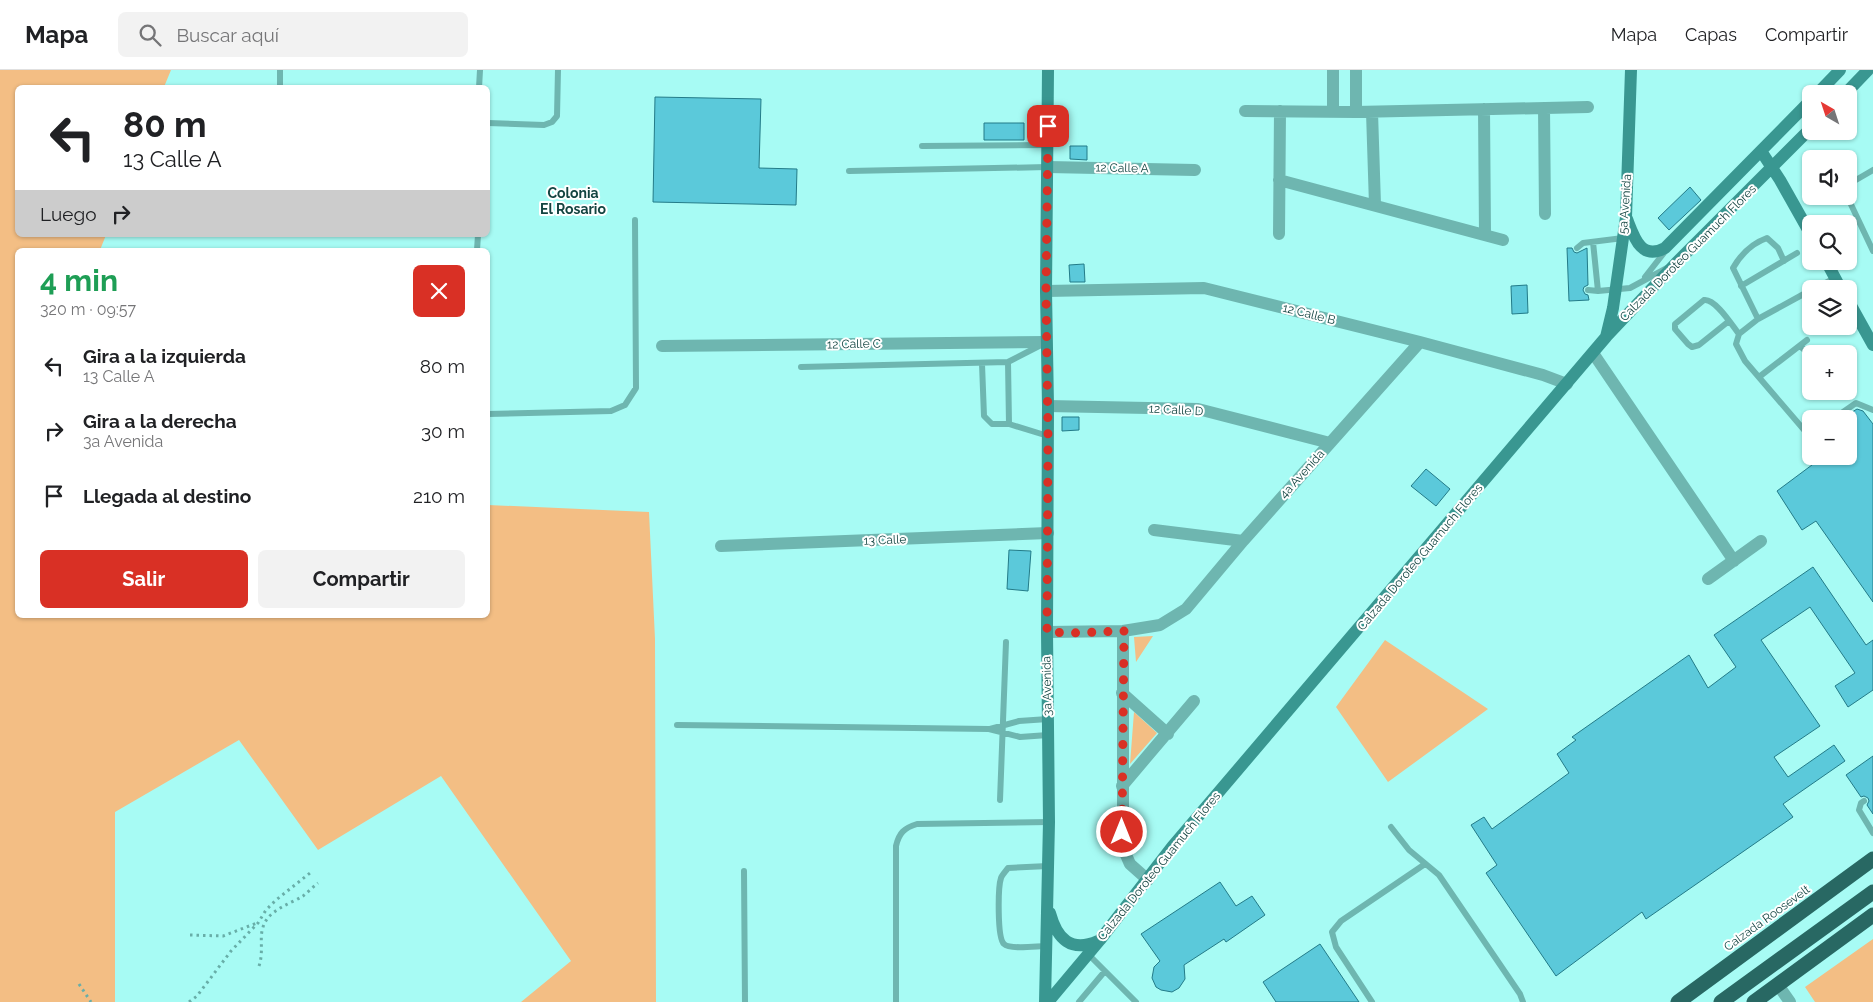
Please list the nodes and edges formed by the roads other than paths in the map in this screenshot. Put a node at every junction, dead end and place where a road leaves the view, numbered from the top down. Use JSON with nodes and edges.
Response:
{"nodes":[{"id":1,"x":280,"y":70,"type":"edge"},
{"id":2,"x":480,"y":70,"type":"edge"},
{"id":3,"x":558,"y":70,"type":"edge"},
{"id":4,"x":1048,"y":70,"type":"edge"},
{"id":5,"x":1631,"y":70,"type":"edge"},
{"id":6,"x":1840,"y":70,"type":"edge"},
{"id":7,"x":1868,"y":70,"type":"edge"},
{"id":8,"x":1333,"y":72,"type":"edge"},
{"id":9,"x":1356,"y":72,"type":"edge"},
{"id":10,"x":280,"y":85,"type":"edge"},
{"id":11,"x":479,"y":85,"type":"edge"},
{"id":12,"x":1826,"y":85,"type":"edge"},
{"id":13,"x":1854,"y":85,"type":"edge"},
{"id":14,"x":1588,"y":107,"type":"dead end"},
{"id":15,"x":1544,"y":108,"type":"junction"},
{"id":16,"x":1484,"y":109,"type":"junction"},
{"id":17,"x":1802,"y":109,"type":"edge"},
{"id":18,"x":1245,"y":111,"type":"dead end"},
{"id":19,"x":1280,"y":111,"type":"junction"},
{"id":20,"x":1333,"y":111,"type":"junction"},
{"id":21,"x":1356,"y":112,"type":"junction"},
{"id":22,"x":1372,"y":112,"type":"junction"},
{"id":23,"x":490,"y":123,"type":"edge"},
{"id":24,"x":1802,"y":137,"type":"edge"},
{"id":25,"x":1048,"y":145,"type":"junction"},
{"id":26,"x":922,"y":146,"type":"dead end"},
{"id":27,"x":1761,"y":152,"type":"junction"},
{"id":28,"x":1048,"y":167,"type":"junction"},
{"id":29,"x":1773,"y":168,"type":"junction"},
{"id":30,"x":1196,"y":170,"type":"dead end"},
{"id":31,"x":1873,"y":170,"type":"edge"},
{"id":32,"x":849,"y":172,"type":"dead end"},
{"id":33,"x":1857,"y":179,"type":"edge"},
{"id":34,"x":1279,"y":180,"type":"junction"},
{"id":35,"x":1374,"y":205,"type":"junction"},
{"id":36,"x":1851,"y":205,"type":"edge"},
{"id":37,"x":1545,"y":214,"type":"dead end"},
{"id":38,"x":1626,"y":217,"type":"junction"},
{"id":39,"x":1802,"y":219,"type":"edge"},
{"id":40,"x":635,"y":220,"type":"dead end"},
{"id":41,"x":1279,"y":234,"type":"dead end"},
{"id":42,"x":1485,"y":235,"type":"junction"},
{"id":43,"x":1623,"y":238,"type":"junction"},
{"id":44,"x":1503,"y":240,"type":"dead end"},
{"id":45,"x":1593,"y":242,"type":"junction"},
{"id":46,"x":1671,"y":243,"type":"junction"},
{"id":47,"x":1577,"y":248,"type":"dead end"},
{"id":48,"x":1873,"y":251,"type":"edge"},
{"id":49,"x":1797,"y":253,"type":"dead end"},
{"id":50,"x":1784,"y":261,"type":"junction"},
{"id":51,"x":1676,"y":263,"type":"junction"},
{"id":52,"x":1643,"y":280,"type":"junction"},
{"id":53,"x":1741,"y":286,"type":"junction"},
{"id":54,"x":1588,"y":290,"type":"dead end"},
{"id":55,"x":1046,"y":291,"type":"junction"},
{"id":56,"x":1598,"y":291,"type":"junction"},
{"id":57,"x":1615,"y":291,"type":"junction"},
{"id":58,"x":1802,"y":295,"type":"edge"},
{"id":59,"x":1857,"y":316,"type":"edge"},
{"id":60,"x":1758,"y":318,"type":"junction"},
{"id":61,"x":1728,"y":321,"type":"junction"},
{"id":62,"x":1739,"y":334,"type":"junction"},
{"id":63,"x":1606,"y":337,"type":"junction"},
{"id":64,"x":1807,"y":340,"type":"dead end"},
{"id":65,"x":1046,"y":342,"type":"junction"},
{"id":66,"x":1420,"y":342,"type":"junction"},
{"id":67,"x":1873,"y":345,"type":"edge"},
{"id":68,"x":662,"y":346,"type":"dead end"},
{"id":69,"x":1800,"y":346,"type":"joint"},
{"id":70,"x":1593,"y":353,"type":"junction"},
{"id":71,"x":1008,"y":362,"type":"junction"},
{"id":72,"x":982,"y":364,"type":"junction"},
{"id":73,"x":800,"y":367,"type":"dead end"},
{"id":74,"x":1759,"y":377,"type":"junction"},
{"id":75,"x":1567,"y":384,"type":"junction"},
{"id":76,"x":1048,"y":406,"type":"junction"},
{"id":77,"x":1870,"y":409,"type":"edge"},
{"id":78,"x":1846,"y":410,"type":"edge"},
{"id":79,"x":490,"y":414,"type":"edge"},
{"id":80,"x":1873,"y":416,"type":"edge"},
{"id":81,"x":1008,"y":424,"type":"junction"},
{"id":82,"x":1802,"y":426,"type":"edge"},
{"id":83,"x":1048,"y":436,"type":"junction"},
{"id":84,"x":1330,"y":443,"type":"junction"},
{"id":85,"x":1154,"y":530,"type":"dead end"},
{"id":86,"x":1048,"y":533,"type":"junction"},
{"id":87,"x":1243,"y":541,"type":"junction"},
{"id":88,"x":1761,"y":541,"type":"dead end"},
{"id":89,"x":721,"y":546,"type":"dead end"},
{"id":90,"x":1734,"y":561,"type":"junction"},
{"id":91,"x":1708,"y":579,"type":"dead end"},
{"id":92,"x":1124,"y":631,"type":"junction"},
{"id":93,"x":1047,"y":632,"type":"junction"},
{"id":94,"x":1006,"y":642,"type":"dead end"},
{"id":95,"x":1122,"y":693,"type":"junction"},
{"id":96,"x":1194,"y":701,"type":"dead end"},
{"id":97,"x":1048,"y":720,"type":"junction"},
{"id":98,"x":677,"y":725,"type":"dead end"},
{"id":99,"x":1004,"y":725,"type":"junction"},
{"id":100,"x":989,"y":729,"type":"junction"},
{"id":101,"x":1002,"y":732,"type":"junction"},
{"id":102,"x":1168,"y":734,"type":"junction"},
{"id":103,"x":1048,"y":735,"type":"junction"},
{"id":104,"x":1122,"y":786,"type":"junction"},
{"id":105,"x":1000,"y":800,"type":"dead end"},
{"id":106,"x":1864,"y":801,"type":"dead end"},
{"id":107,"x":1049,"y":822,"type":"junction"},
{"id":108,"x":1391,"y":826,"type":"dead end"},
{"id":109,"x":1873,"y":833,"type":"edge"},
{"id":110,"x":1873,"y":859,"type":"edge"},
{"id":111,"x":1425,"y":864,"type":"junction"},
{"id":112,"x":1048,"y":866,"type":"junction"},
{"id":113,"x":744,"y":870,"type":"dead end"},
{"id":114,"x":1148,"y":880,"type":"junction"},
{"id":115,"x":1873,"y":892,"type":"edge"},
{"id":116,"x":1047,"y":906,"type":"junction"},
{"id":117,"x":1873,"y":915,"type":"edge"},
{"id":118,"x":1100,"y":940,"type":"junction"},
{"id":119,"x":1046,"y":946,"type":"junction"},
{"id":120,"x":1088,"y":954,"type":"junction"},
{"id":121,"x":1105,"y":971,"type":"junction"},
{"id":122,"x":1778,"y":985,"type":"junction"},
{"id":123,"x":745,"y":1002,"type":"edge"},
{"id":124,"x":896,"y":1002,"type":"edge"},
{"id":125,"x":1046,"y":1002,"type":"edge"},
{"id":126,"x":1079,"y":1002,"type":"edge"},
{"id":127,"x":1136,"y":1002,"type":"edge"},
{"id":128,"x":1372,"y":1002,"type":"edge"},
{"id":129,"x":1523,"y":1002,"type":"edge"},
{"id":130,"x":1678,"y":1002,"type":"edge"},
{"id":131,"x":1721,"y":1002,"type":"edge"},
{"id":132,"x":1754,"y":1002,"type":"edge"},
{"id":133,"x":1790,"y":1002,"type":"edge"}],
"edges":[{"from":1,"to":10,"type":"lane"},
{"from":2,"to":11,"type":"lane"},
{"from":3,"to":23,"type":"lane"},
{"from":4,"to":25,"type":"main road","name":"3a Avenida"},
{"from":5,"to":38,"type":"main road","name":"5a Avenida"},
{"from":6,"to":12,"type":"main road"},
{"from":7,"to":13,"type":"main road"},
{"from":8,"to":9,"type":"street"},
{"from":8,"to":20,"type":"street"},
{"from":9,"to":21,"type":"street"},
{"from":14,"to":15,"type":"street"},
{"from":15,"to":16,"type":"street"},
{"from":15,"to":37,"type":"street"},
{"from":16,"to":22,"type":"street"},
{"from":16,"to":42,"type":"street"},
{"from":17,"to":27,"type":"main road","name":"Calzada Doroteo Guamuch Flores"},
{"from":18,"to":19,"type":"street"},
{"from":19,"to":20,"type":"street"},
{"from":19,"to":34,"type":"street"},
{"from":20,"to":21,"type":"street"},
{"from":21,"to":22,"type":"street"},
{"from":22,"to":35,"type":"street"},
{"from":24,"to":29,"type":"main road","name":"Calzada Doroteo Guamuch Flores"},
{"from":25,"to":26,"type":"lane"},
{"from":25,"to":28,"type":"main road","name":"3a Avenida"},
{"from":27,"to":29,"type":"main road"},
{"from":27,"to":46,"type":"main road","name":"Calzada Doroteo Guamuch Flores"},
{"from":28,"to":30,"type":"street","name":"12 Calle A"},
{"from":28,"to":32,"type":"lane"},
{"from":28,"to":55,"type":"main road","name":"3a Avenida"},
{"from":29,"to":39,"type":"main road"},
{"from":29,"to":51,"type":"main road","name":"Calzada Doroteo Guamuch Flores"},
{"from":31,"to":33,"type":"lane"},
{"from":34,"to":35,"type":"street"},
{"from":34,"to":41,"type":"street"},
{"from":35,"to":42,"type":"street"},
{"from":36,"to":48,"type":"lane"},
{"from":38,"to":43,"type":"main road","name":"5a Avenida"},
{"from":38,"to":46,"type":"main road","name":"Calzada Doroteo Guamuch Flores"},
{"from":40,"to":79,"type":"lane"},
{"from":42,"to":44,"type":"street"},
{"from":43,"to":45,"type":"lane"},
{"from":43,"to":57,"type":"main road","name":"5a Avenida"},
{"from":45,"to":47,"type":"lane"},
{"from":45,"to":56,"type":"lane"},
{"from":46,"to":52,"type":"lane"},
{"from":49,"to":50,"type":"lane"},
{"from":50,"to":53,"type":"lane"},
{"from":50,"to":53,"type":"lane"},
{"from":51,"to":52,"type":"lane"},
{"from":51,"to":63,"type":"main road","name":"Calzada Doroteo Guamuch Flores"},
{"from":52,"to":57,"type":"lane"},
{"from":53,"to":60,"type":"lane"},
{"from":54,"to":56,"type":"lane"},
{"from":55,"to":65,"type":"main road","name":"3a Avenida"},
{"from":55,"to":66,"type":"street","name":"12 Calle B"},
{"from":56,"to":57,"type":"lane"},
{"from":57,"to":63,"type":"main road","name":"5a Avenida"},
{"from":58,"to":60,"type":"lane"},
{"from":59,"to":67,"type":"main road"},
{"from":60,"to":62,"type":"lane"},
{"from":61,"to":61,"type":"lane"},
{"from":61,"to":62,"type":"lane"},
{"from":62,"to":74,"type":"lane"},
{"from":63,"to":70,"type":"main road","name":"Calzada Doroteo Guamuch Flores"},
{"from":64,"to":69,"type":"lane"},
{"from":65,"to":68,"type":"street","name":"12 Calle C"},
{"from":65,"to":71,"type":"lane"},
{"from":65,"to":76,"type":"main road","name":"3a Avenida"},
{"from":66,"to":75,"type":"street","name":"12 Calle B"},
{"from":66,"to":84,"type":"street","name":"4a Avenida"},
{"from":69,"to":74,"type":"lane"},
{"from":70,"to":75,"type":"main road","name":"Calzada Doroteo Guamuch Flores"},
{"from":70,"to":90,"type":"street"},
{"from":71,"to":72,"type":"lane"},
{"from":71,"to":81,"type":"lane"},
{"from":72,"to":73,"type":"lane"},
{"from":72,"to":81,"type":"lane"},
{"from":74,"to":82,"type":"lane"},
{"from":75,"to":114,"type":"main road","name":"Calzada Doroteo Guamuch Flores"},
{"from":76,"to":83,"type":"main road","name":"3a Avenida"},
{"from":76,"to":84,"type":"street","name":"12 Calle D"},
{"from":77,"to":78,"type":"lane"},
{"from":77,"to":80,"type":"lane"},
{"from":81,"to":83,"type":"lane"},
{"from":83,"to":86,"type":"main road","name":"3a Avenida"},
{"from":84,"to":87,"type":"street","name":"4a Avenida"},
{"from":85,"to":87,"type":"street"},
{"from":86,"to":89,"type":"street","name":"13 Calle"},
{"from":86,"to":93,"type":"main road","name":"3a Avenida"},
{"from":87,"to":92,"type":"street","name":"4a Avenida"},
{"from":88,"to":90,"type":"street"},
{"from":90,"to":91,"type":"street"},
{"from":92,"to":93,"type":"street","name":"4a Avenida"},
{"from":92,"to":95,"type":"street"},
{"from":93,"to":97,"type":"main road","name":"3a Avenida"},
{"from":94,"to":99,"type":"lane"},
{"from":95,"to":102,"type":"street"},
{"from":95,"to":104,"type":"street"},
{"from":96,"to":102,"type":"street"},
{"from":97,"to":99,"type":"lane"},
{"from":97,"to":103,"type":"main road","name":"3a Avenida"},
{"from":98,"to":100,"type":"lane"},
{"from":99,"to":100,"type":"lane"},
{"from":99,"to":101,"type":"lane"},
{"from":100,"to":101,"type":"lane"},
{"from":101,"to":103,"type":"lane"},
{"from":101,"to":105,"type":"lane"},
{"from":102,"to":104,"type":"street"},
{"from":103,"to":107,"type":"main road","name":"3a Avenida"},
{"from":104,"to":114,"type":"street"},
{"from":106,"to":109,"type":"lane"},
{"from":107,"to":112,"type":"main road","name":"3a Avenida"},
{"from":107,"to":124,"type":"lane"},
{"from":108,"to":111,"type":"lane"},
{"from":110,"to":130,"type":"highway","name":"Calzada Roosevelt"},
{"from":111,"to":128,"type":"lane"},
{"from":111,"to":129,"type":"lane"},
{"from":112,"to":116,"type":"main road","name":"3a Avenida"},
{"from":112,"to":119,"type":"lane"},
{"from":113,"to":123,"type":"lane"},
{"from":114,"to":118,"type":"main road","name":"Calzada Doroteo Guamuch Flores"},
{"from":115,"to":131,"type":"highway"},
{"from":116,"to":118,"type":"main road"},
{"from":116,"to":119,"type":"main road","name":"3a Avenida"},
{"from":117,"to":122,"type":"highway"},
{"from":118,"to":120,"type":"main road","name":"Calzada Doroteo Guamuch Flores"},
{"from":119,"to":125,"type":"main road","name":"3a Avenida"},
{"from":120,"to":121,"type":"lane"},
{"from":120,"to":125,"type":"main road","name":"Calzada Doroteo Guamuch Flores"},
{"from":121,"to":126,"type":"lane"},
{"from":121,"to":127,"type":"lane"},
{"from":122,"to":132,"type":"highway"},
{"from":122,"to":133,"type":"street"}]}
